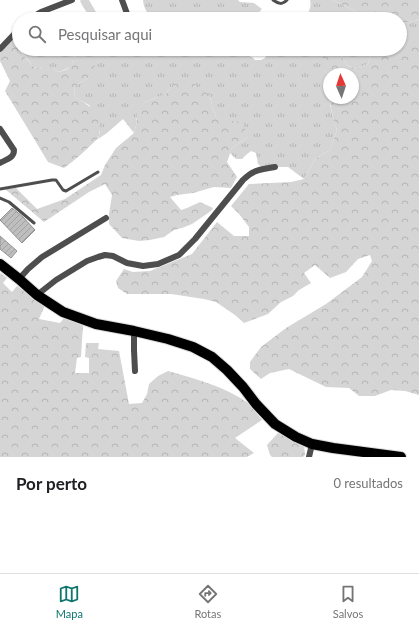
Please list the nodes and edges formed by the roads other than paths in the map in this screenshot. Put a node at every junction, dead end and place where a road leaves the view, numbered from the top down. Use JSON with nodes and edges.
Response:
{"nodes":[{"id":1,"x":72,"y":0,"type":"edge"},
{"id":2,"x":122,"y":0,"type":"edge"},
{"id":3,"x":273,"y":0,"type":"edge"},
{"id":4,"x":287,"y":0,"type":"edge"},
{"id":5,"x":41,"y":12,"type":"edge"},
{"id":6,"x":126,"y":12,"type":"edge"},
{"id":7,"x":12,"y":37,"type":"edge"},
{"id":8,"x":0,"y":50,"type":"edge"},
{"id":9,"x":0,"y":129,"type":"edge"},
{"id":10,"x":0,"y":162,"type":"edge"},
{"id":11,"x":275,"y":167,"type":"dead end"},
{"id":12,"x":98,"y":172,"type":"dead end"},
{"id":13,"x":0,"y":189,"type":"edge"},
{"id":14,"x":0,"y":198,"type":"edge"},
{"id":15,"x":106,"y":218,"type":"dead end"},
{"id":16,"x":34,"y":223,"type":"dead end"},
{"id":17,"x":0,"y":264,"type":"edge"},
{"id":18,"x":19,"y":279,"type":"junction"},
{"id":19,"x":37,"y":295,"type":"junction"},
{"id":20,"x":134,"y":331,"type":"junction"},
{"id":21,"x":134,"y":371,"type":"dead end"},
{"id":22,"x":312,"y":444,"type":"junction"},
{"id":23,"x":309,"y":457,"type":"edge"},
{"id":24,"x":401,"y":457,"type":"edge"}],
"edges":[{"from":1,"to":5,"type":"street"},
{"from":2,"to":6,"type":"street"},
{"from":3,"to":4,"type":"lane"},
{"from":7,"to":8,"type":"street"},
{"from":9,"to":10,"type":"street"},
{"from":11,"to":19,"type":"street"},
{"from":12,"to":13,"type":"lane"},
{"from":14,"to":16,"type":"lane"},
{"from":15,"to":18,"type":"street"},
{"from":17,"to":18,"type":"main road"},
{"from":18,"to":19,"type":"main road"},
{"from":19,"to":20,"type":"main road"},
{"from":20,"to":21,"type":"street"},
{"from":20,"to":22,"type":"main road"},
{"from":22,"to":23,"type":"street"},
{"from":22,"to":24,"type":"main road"}]}
